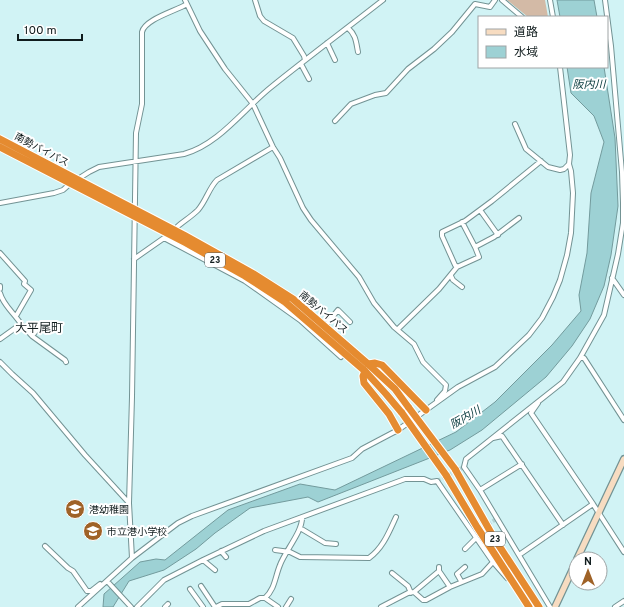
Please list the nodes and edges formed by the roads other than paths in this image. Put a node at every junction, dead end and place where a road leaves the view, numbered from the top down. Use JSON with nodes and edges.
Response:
{"nodes":[{"id":1,"x":255,"y":0,"type":"edge"},
{"id":2,"x":383,"y":0,"type":"edge"},
{"id":3,"x":495,"y":0,"type":"edge"},
{"id":4,"x":502,"y":0,"type":"edge"},
{"id":5,"x":550,"y":0,"type":"edge"},
{"id":6,"x":605,"y":0,"type":"edge"},
{"id":7,"x":186,"y":2,"type":"edge"},
{"id":8,"x":521,"y":16,"type":"edge"},
{"id":9,"x":553,"y":16,"type":"edge"},
{"id":10,"x":607,"y":16,"type":"edge"},
{"id":11,"x":608,"y":23,"type":"edge"},
{"id":12,"x":348,"y":28,"type":"junction"},
{"id":13,"x":327,"y":44,"type":"junction"},
{"id":14,"x":358,"y":52,"type":"dead end"},
{"id":15,"x":305,"y":60,"type":"junction"},
{"id":16,"x":335,"y":60,"type":"dead end"},
{"id":17,"x":301,"y":64,"type":"junction"},
{"id":18,"x":560,"y":68,"type":"edge"},
{"id":19,"x":309,"y":78,"type":"dead end"},
{"id":20,"x":253,"y":104,"type":"junction"},
{"id":21,"x":335,"y":121,"type":"dead end"},
{"id":22,"x":516,"y":124,"type":"dead end"},
{"id":23,"x":0,"y":139,"type":"edge"},
{"id":24,"x":272,"y":146,"type":"junction"},
{"id":25,"x":0,"y":147,"type":"edge"},
{"id":26,"x":541,"y":161,"type":"junction"},
{"id":27,"x":136,"y":162,"type":"junction"},
{"id":28,"x":569,"y":164,"type":"junction"},
{"id":29,"x":78,"y":180,"type":"junction"},
{"id":30,"x":70,"y":183,"type":"junction"},
{"id":31,"x":0,"y":203,"type":"edge"},
{"id":32,"x":480,"y":210,"type":"junction"},
{"id":33,"x":134,"y":213,"type":"junction"},
{"id":34,"x":519,"y":218,"type":"dead end"},
{"id":35,"x":462,"y":222,"type":"junction"},
{"id":36,"x":177,"y":227,"type":"dead end"},
{"id":37,"x":498,"y":235,"type":"junction"},
{"id":38,"x":475,"y":247,"type":"junction"},
{"id":39,"x":0,"y":253,"type":"edge"},
{"id":40,"x":134,"y":259,"type":"junction"},
{"id":41,"x":457,"y":267,"type":"junction"},
{"id":42,"x":451,"y":276,"type":"junction"},
{"id":43,"x":612,"y":278,"type":"junction"},
{"id":44,"x":0,"y":286,"type":"edge"},
{"id":45,"x":462,"y":287,"type":"dead end"},
{"id":46,"x":0,"y":289,"type":"edge"},
{"id":47,"x":0,"y":293,"type":"edge"},
{"id":48,"x":624,"y":295,"type":"edge"},
{"id":49,"x":16,"y":316,"type":"junction"},
{"id":50,"x":350,"y":322,"type":"dead end"},
{"id":51,"x":21,"y":324,"type":"junction"},
{"id":52,"x":40,"y":326,"type":"dead end"},
{"id":53,"x":325,"y":326,"type":"junction"},
{"id":54,"x":398,"y":330,"type":"junction"},
{"id":55,"x":32,"y":336,"type":"junction"},
{"id":56,"x":0,"y":339,"type":"edge"},
{"id":57,"x":341,"y":357,"type":"dead end"},
{"id":58,"x":580,"y":358,"type":"junction"},
{"id":59,"x":0,"y":362,"type":"edge"},
{"id":60,"x":66,"y":362,"type":"dead end"},
{"id":61,"x":366,"y":367,"type":"junction"},
{"id":62,"x":539,"y":401,"type":"junction"},
{"id":63,"x":436,"y":402,"type":"junction"},
{"id":64,"x":426,"y":410,"type":"junction"},
{"id":65,"x":624,"y":420,"type":"edge"},
{"id":66,"x":398,"y":430,"type":"junction"},
{"id":67,"x":491,"y":438,"type":"junction"},
{"id":68,"x":624,"y":459,"type":"edge"},
{"id":69,"x":522,"y":464,"type":"junction"},
{"id":70,"x":480,"y":490,"type":"junction"},
{"id":71,"x":129,"y":503,"type":"junction"},
{"id":72,"x":593,"y":504,"type":"junction"},
{"id":73,"x":599,"y":513,"type":"junction"},
{"id":74,"x":302,"y":517,"type":"junction"},
{"id":75,"x":396,"y":517,"type":"dead end"},
{"id":76,"x":563,"y":525,"type":"junction"},
{"id":77,"x":300,"y":528,"type":"junction"},
{"id":78,"x":475,"y":539,"type":"junction"},
{"id":79,"x":336,"y":544,"type":"dead end"},
{"id":80,"x":45,"y":546,"type":"dead end"},
{"id":81,"x":464,"y":549,"type":"dead end"},
{"id":82,"x":275,"y":550,"type":"dead end"},
{"id":83,"x":221,"y":551,"type":"junction"},
{"id":84,"x":581,"y":551,"type":"edge"},
{"id":85,"x":286,"y":552,"type":"junction"},
{"id":86,"x":624,"y":552,"type":"edge"},
{"id":87,"x":519,"y":555,"type":"junction"},
{"id":88,"x":226,"y":557,"type":"dead end"},
{"id":89,"x":132,"y":558,"type":"junction"},
{"id":90,"x":203,"y":560,"type":"junction"},
{"id":91,"x":493,"y":562,"type":"junction"},
{"id":92,"x":465,"y":567,"type":"dead end"},
{"id":93,"x":215,"y":570,"type":"dead end"},
{"id":94,"x":392,"y":573,"type":"dead end"},
{"id":95,"x":568,"y":579,"type":"edge"},
{"id":96,"x":461,"y":581,"type":"junction"},
{"id":97,"x":108,"y":582,"type":"junction"},
{"id":98,"x":515,"y":583,"type":"junction"},
{"id":99,"x":103,"y":584,"type":"junction"},
{"id":100,"x":201,"y":586,"type":"dead end"},
{"id":101,"x":450,"y":587,"type":"junction"},
{"id":102,"x":190,"y":589,"type":"dead end"},
{"id":103,"x":413,"y":592,"type":"junction"},
{"id":104,"x":265,"y":598,"type":"junction"},
{"id":105,"x":291,"y":599,"type":"dead end"},
{"id":106,"x":624,"y":601,"type":"edge"},
{"id":107,"x":228,"y":605,"type":"edge"},
{"id":108,"x":78,"y":607,"type":"edge"},
{"id":109,"x":131,"y":607,"type":"edge"},
{"id":110,"x":137,"y":607,"type":"edge"},
{"id":111,"x":203,"y":607,"type":"edge"},
{"id":112,"x":215,"y":607,"type":"edge"},
{"id":113,"x":278,"y":607,"type":"edge"},
{"id":114,"x":286,"y":607,"type":"edge"},
{"id":115,"x":381,"y":607,"type":"edge"},
{"id":116,"x":529,"y":607,"type":"edge"},
{"id":117,"x":539,"y":607,"type":"edge"},
{"id":118,"x":550,"y":607,"type":"edge"},
{"id":119,"x":555,"y":607,"type":"edge"},
{"id":120,"x":615,"y":607,"type":"edge"}],
"edges":[{"from":1,"to":15,"type":"street"},
{"from":2,"to":12,"type":"street"},
{"from":3,"to":21,"type":"street"},
{"from":4,"to":8,"type":"street"},
{"from":5,"to":9,"type":"street"},
{"from":6,"to":10,"type":"street"},
{"from":7,"to":20,"type":"street"},
{"from":7,"to":27,"type":"street"},
{"from":11,"to":43,"type":"street"},
{"from":12,"to":13,"type":"street"},
{"from":12,"to":14,"type":"street"},
{"from":13,"to":15,"type":"street"},
{"from":13,"to":16,"type":"street"},
{"from":15,"to":17,"type":"street"},
{"from":17,"to":19,"type":"street"},
{"from":17,"to":20,"type":"street"},
{"from":18,"to":28,"type":"street"},
{"from":20,"to":24,"type":"street"},
{"from":20,"to":27,"type":"street"},
{"from":22,"to":26,"type":"street"},
{"from":23,"to":29,"type":"highway","name":"南勢バイパス","number":"23"},
{"from":24,"to":36,"type":"street"},
{"from":24,"to":54,"type":"street"},
{"from":25,"to":30,"type":"highway","name":"南勢バイパス","number":"23"},
{"from":26,"to":28,"type":"street"},
{"from":26,"to":32,"type":"street"},
{"from":27,"to":29,"type":"street"},
{"from":27,"to":33,"type":"street"},
{"from":28,"to":63,"type":"street"},
{"from":29,"to":30,"type":"street"},
{"from":29,"to":33,"type":"highway","name":"南勢バイパス","number":"23"},
{"from":30,"to":31,"type":"street"},
{"from":30,"to":33,"type":"highway","name":"南勢バイパス","number":"23"},
{"from":32,"to":35,"type":"street"},
{"from":32,"to":37,"type":"street"},
{"from":33,"to":40,"type":"street"},
{"from":33,"to":53,"type":"highway","name":"南勢バイパス","number":"23"},
{"from":33,"to":61,"type":"highway","name":"南勢バイパス","number":"23"},
{"from":34,"to":37,"type":"street"},
{"from":35,"to":38,"type":"street"},
{"from":35,"to":41,"type":"street"},
{"from":37,"to":38,"type":"street"},
{"from":38,"to":41,"type":"street"},
{"from":39,"to":49,"type":"street"},
{"from":40,"to":57,"type":"street"},
{"from":40,"to":71,"type":"street"},
{"from":41,"to":42,"type":"street"},
{"from":42,"to":45,"type":"street"},
{"from":42,"to":54,"type":"street"},
{"from":43,"to":48,"type":"street"},
{"from":43,"to":58,"type":"street"},
{"from":44,"to":46,"type":"street"},
{"from":47,"to":49,"type":"street"},
{"from":49,"to":51,"type":"street"},
{"from":50,"to":53,"type":"street"},
{"from":51,"to":55,"type":"street"},
{"from":51,"to":56,"type":"street"},
{"from":52,"to":55,"type":"street"},
{"from":53,"to":61,"type":"highway","name":"南勢バイパス","number":"23"},
{"from":54,"to":63,"type":"street"},
{"from":55,"to":60,"type":"street"},
{"from":58,"to":62,"type":"street"},
{"from":58,"to":65,"type":"street"},
{"from":59,"to":71,"type":"street"},
{"from":61,"to":64,"type":"highway"},
{"from":61,"to":66,"type":"highway"},
{"from":61,"to":98,"type":"highway","name":"南勢バイパス","number":"23","bridge":true},
{"from":61,"to":117,"type":"highway","name":"南勢バイパス","number":"23","bridge":true},
{"from":62,"to":67,"type":"street"},
{"from":62,"to":72,"type":"street"},
{"from":63,"to":64,"type":"street"},
{"from":64,"to":66,"type":"street"},
{"from":66,"to":89,"type":"street"},
{"from":67,"to":69,"type":"street"},
{"from":67,"to":70,"type":"street"},
{"from":68,"to":73,"type":"street"},
{"from":69,"to":70,"type":"street"},
{"from":69,"to":76,"type":"street"},
{"from":70,"to":87,"type":"street"},
{"from":71,"to":89,"type":"street"},
{"from":72,"to":73,"type":"street"},
{"from":72,"to":76,"type":"street"},
{"from":73,"to":84,"type":"street"},
{"from":73,"to":86,"type":"street"},
{"from":74,"to":77,"type":"street"},
{"from":74,"to":78,"type":"street"},
{"from":74,"to":83,"type":"street"},
{"from":75,"to":85,"type":"street"},
{"from":76,"to":87,"type":"street"},
{"from":77,"to":79,"type":"street"},
{"from":77,"to":85,"type":"street"},
{"from":78,"to":81,"type":"street"},
{"from":78,"to":91,"type":"street"},
{"from":80,"to":99,"type":"street"},
{"from":82,"to":85,"type":"street"},
{"from":83,"to":88,"type":"street"},
{"from":83,"to":90,"type":"street"},
{"from":85,"to":104,"type":"street"},
{"from":87,"to":118,"type":"street"},
{"from":89,"to":97,"type":"street"},
{"from":90,"to":93,"type":"street"},
{"from":90,"to":110,"type":"street"},
{"from":91,"to":96,"type":"street"},
{"from":91,"to":98,"type":"street"},
{"from":92,"to":96,"type":"street"},
{"from":94,"to":103,"type":"street"},
{"from":95,"to":119,"type":"street"},
{"from":96,"to":101,"type":"street"},
{"from":97,"to":99,"type":"street"},
{"from":97,"to":109,"type":"street"},
{"from":98,"to":116,"type":"highway","name":"南勢バイパス","number":"23"},
{"from":99,"to":108,"type":"street"},
{"from":100,"to":112,"type":"street"},
{"from":101,"to":103,"type":"street"},
{"from":101,"to":103,"type":"street"},
{"from":102,"to":111,"type":"street"},
{"from":103,"to":115,"type":"street"},
{"from":104,"to":107,"type":"street"},
{"from":104,"to":113,"type":"street"},
{"from":105,"to":114,"type":"street"},
{"from":106,"to":120,"type":"street"},
{"from":107,"to":112,"type":"street"}]}
